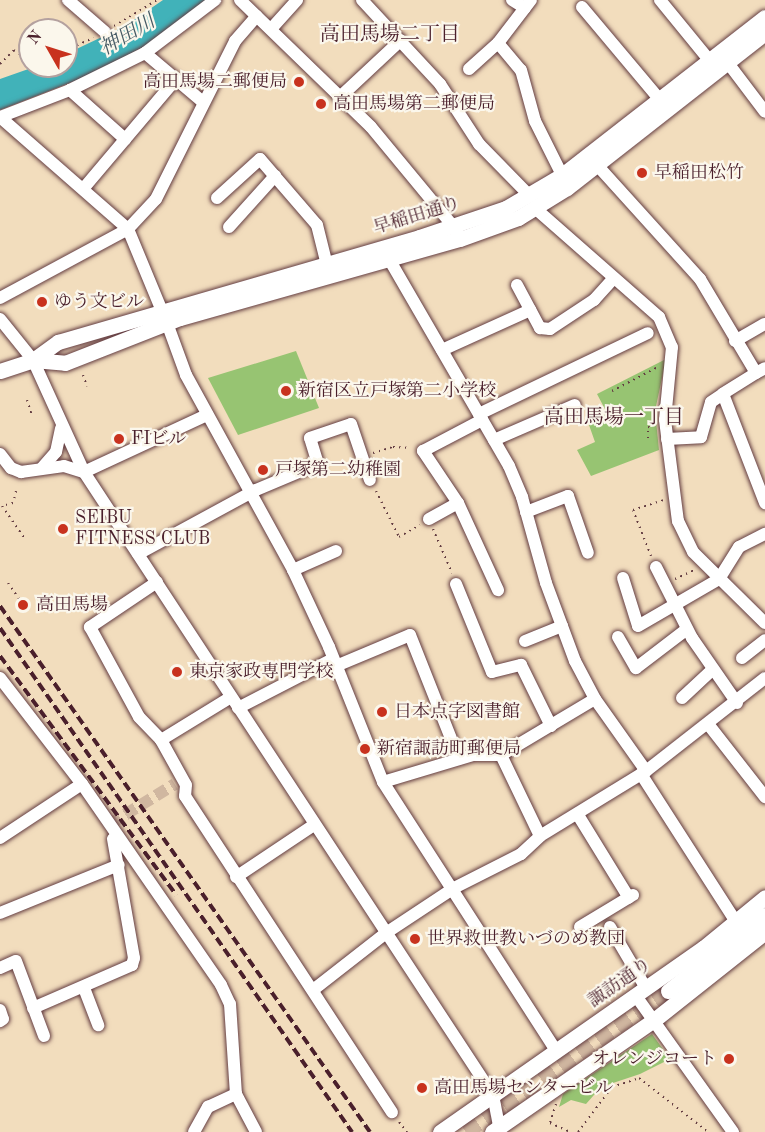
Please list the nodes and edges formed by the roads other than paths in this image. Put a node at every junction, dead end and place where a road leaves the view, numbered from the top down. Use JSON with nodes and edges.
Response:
{"nodes":[{"id":1,"x":68,"y":0,"type":"edge"},
{"id":2,"x":215,"y":0,"type":"edge"},
{"id":3,"x":240,"y":0,"type":"edge"},
{"id":4,"x":297,"y":0,"type":"edge"},
{"id":5,"x":512,"y":0,"type":"edge"},
{"id":6,"x":660,"y":0,"type":"edge"},
{"id":7,"x":368,"y":2,"type":"edge"},
{"id":8,"x":528,"y":4,"type":"edge"},
{"id":9,"x":582,"y":7,"type":"dead end"},
{"id":10,"x":257,"y":16,"type":"junction"},
{"id":11,"x":765,"y":17,"type":"edge"},
{"id":12,"x":272,"y":29,"type":"junction"},
{"id":13,"x":105,"y":32,"type":"dead end"},
{"id":14,"x":765,"y":33,"type":"edge"},
{"id":15,"x":401,"y":40,"type":"junction"},
{"id":16,"x":498,"y":43,"type":"junction"},
{"id":17,"x":145,"y":53,"type":"junction"},
{"id":18,"x":710,"y":61,"type":"junction"},
{"id":19,"x":728,"y":63,"type":"junction"},
{"id":20,"x":469,"y":69,"type":"dead end"},
{"id":21,"x":176,"y":79,"type":"junction"},
{"id":22,"x":70,"y":90,"type":"junction"},
{"id":23,"x":340,"y":97,"type":"junction"},
{"id":24,"x":660,"y":100,"type":"junction"},
{"id":25,"x":202,"y":102,"type":"junction"},
{"id":26,"x":765,"y":112,"type":"edge"},
{"id":27,"x":0,"y":117,"type":"edge"},
{"id":28,"x":125,"y":139,"type":"junction"},
{"id":29,"x":597,"y":165,"type":"junction"},
{"id":30,"x":562,"y":175,"type":"junction"},
{"id":31,"x":275,"y":176,"type":"junction"},
{"id":32,"x":83,"y":189,"type":"junction"},
{"id":33,"x":217,"y":198,"type":"dead end"},
{"id":34,"x":533,"y":202,"type":"junction"},
{"id":35,"x":229,"y":227,"type":"dead end"},
{"id":36,"x":128,"y":229,"type":"junction"},
{"id":37,"x":458,"y":232,"type":"junction"},
{"id":38,"x":389,"y":259,"type":"junction"},
{"id":39,"x":326,"y":262,"type":"junction"},
{"id":40,"x":612,"y":279,"type":"junction"},
{"id":41,"x":518,"y":285,"type":"dead end"},
{"id":42,"x":0,"y":298,"type":"edge"},
{"id":43,"x":530,"y":310,"type":"junction"},
{"id":44,"x":165,"y":317,"type":"junction"},
{"id":45,"x":0,"y":319,"type":"edge"},
{"id":46,"x":765,"y":324,"type":"edge"},
{"id":47,"x":648,"y":333,"type":"dead end"},
{"id":48,"x":735,"y":342,"type":"junction"},
{"id":49,"x":442,"y":350,"type":"junction"},
{"id":50,"x":33,"y":360,"type":"junction"},
{"id":51,"x":0,"y":371,"type":"edge"},
{"id":52,"x":760,"y":371,"type":"edge"},
{"id":53,"x":723,"y":394,"type":"junction"},
{"id":54,"x":574,"y":405,"type":"dead end"},
{"id":55,"x":207,"y":415,"type":"junction"},
{"id":56,"x":480,"y":417,"type":"junction"},
{"id":57,"x":61,"y":429,"type":"junction"},
{"id":58,"x":667,"y":439,"type":"junction"},
{"id":59,"x":494,"y":441,"type":"junction"},
{"id":60,"x":0,"y":454,"type":"edge"},
{"id":61,"x":42,"y":469,"type":"junction"},
{"id":62,"x":84,"y":472,"type":"junction"},
{"id":63,"x":370,"y":480,"type":"road end"},
{"id":64,"x":251,"y":492,"type":"junction"},
{"id":65,"x":458,"y":503,"type":"junction"},
{"id":66,"x":765,"y":503,"type":"edge"},
{"id":67,"x":526,"y":512,"type":"junction"},
{"id":68,"x":429,"y":519,"type":"road end"},
{"id":69,"x":765,"y":534,"type":"edge"},
{"id":70,"x":336,"y":551,"type":"dead end"},
{"id":71,"x":588,"y":553,"type":"dead end"},
{"id":72,"x":138,"y":554,"type":"junction"},
{"id":73,"x":656,"y":567,"type":"road end"},
{"id":74,"x":293,"y":570,"type":"junction"},
{"id":75,"x":623,"y":578,"type":"dead end"},
{"id":76,"x":719,"y":579,"type":"junction"},
{"id":77,"x":157,"y":582,"type":"junction"},
{"id":78,"x":456,"y":584,"type":"road end"},
{"id":79,"x":498,"y":590,"type":"dead end"},
{"id":80,"x":674,"y":604,"type":"junction"},
{"id":81,"x":765,"y":623,"type":"edge"},
{"id":82,"x":562,"y":626,"type":"junction"},
{"id":83,"x":687,"y":630,"type":"junction"},
{"id":84,"x":618,"y":638,"type":"dead end"},
{"id":85,"x":765,"y":640,"type":"edge"},
{"id":86,"x":525,"y":641,"type":"dead end"},
{"id":87,"x":742,"y":658,"type":"dead end"},
{"id":88,"x":334,"y":663,"type":"junction"},
{"id":89,"x":713,"y":669,"type":"junction"},
{"id":90,"x":0,"y":678,"type":"edge"},
{"id":91,"x":764,"y":681,"type":"edge"},
{"id":92,"x":682,"y":698,"type":"dead end"},
{"id":93,"x":596,"y":699,"type":"junction"},
{"id":94,"x":235,"y":702,"type":"junction"},
{"id":95,"x":737,"y":703,"type":"junction"},
{"id":96,"x":708,"y":724,"type":"junction"},
{"id":97,"x":551,"y":726,"type":"junction"},
{"id":98,"x":161,"y":740,"type":"junction"},
{"id":99,"x":501,"y":755,"type":"junction"},
{"id":100,"x":459,"y":759,"type":"junction"},
{"id":101,"x":644,"y":772,"type":"junction"},
{"id":102,"x":383,"y":782,"type":"junction"},
{"id":103,"x":82,"y":784,"type":"junction"},
{"id":104,"x":765,"y":797,"type":"edge"},
{"id":105,"x":579,"y":814,"type":"junction"},
{"id":106,"x":314,"y":825,"type":"junction"},
{"id":107,"x":112,"y":829,"type":"junction"},
{"id":108,"x":540,"y":836,"type":"junction"},
{"id":109,"x":0,"y":838,"type":"edge"},
{"id":110,"x":119,"y":865,"type":"junction"},
{"id":111,"x":236,"y":877,"type":"junction"},
{"id":112,"x":454,"y":888,"type":"junction"},
{"id":113,"x":765,"y":897,"type":"edge"},
{"id":114,"x":0,"y":913,"type":"edge"},
{"id":115,"x":765,"y":915,"type":"edge"},
{"id":116,"x":736,"y":922,"type":"junction"},
{"id":117,"x":580,"y":927,"type":"dead end"},
{"id":118,"x":610,"y":927,"type":"dead end"},
{"id":119,"x":765,"y":932,"type":"edge"},
{"id":120,"x":386,"y":933,"type":"junction"},
{"id":121,"x":0,"y":968,"type":"edge"},
{"id":122,"x":84,"y":988,"type":"junction"},
{"id":123,"x":313,"y":990,"type":"junction"},
{"id":124,"x":668,"y":991,"type":"tunnel mouth"},
{"id":125,"x":641,"y":992,"type":"junction"},
{"id":126,"x":33,"y":1008,"type":"junction"},
{"id":127,"x":0,"y":1010,"type":"edge"},
{"id":128,"x":654,"y":1020,"type":"junction"},
{"id":129,"x":0,"y":1021,"type":"edge"},
{"id":130,"x":98,"y":1025,"type":"dead end"},
{"id":131,"x":44,"y":1036,"type":"dead end"},
{"id":132,"x":556,"y":1050,"type":"junction"},
{"id":133,"x":236,"y":1094,"type":"junction"},
{"id":134,"x":493,"y":1095,"type":"junction"},
{"id":135,"x":392,"y":1112,"type":"dead end"},
{"id":136,"x":497,"y":1130,"type":"edge"},
{"id":137,"x":194,"y":1132,"type":"edge"},
{"id":138,"x":256,"y":1132,"type":"edge"},
{"id":139,"x":440,"y":1132,"type":"edge"},
{"id":140,"x":733,"y":1132,"type":"edge"}],
"edges":[{"from":1,"to":13,"type":"street"},
{"from":2,"to":17,"type":"street"},
{"from":3,"to":10,"type":"street"},
{"from":4,"to":12,"type":"street"},
{"from":5,"to":8,"type":"street"},
{"from":6,"to":18,"type":"street"},
{"from":7,"to":15,"type":"street"},
{"from":8,"to":16,"type":"street"},
{"from":9,"to":24,"type":"street"},
{"from":10,"to":12,"type":"street"},
{"from":10,"to":25,"type":"street"},
{"from":11,"to":18,"type":"main road","name":"早稲田通り"},
{"from":12,"to":23,"type":"street"},
{"from":14,"to":19,"type":"main road","name":"早稲田通り"},
{"from":15,"to":23,"type":"street"},
{"from":15,"to":34,"type":"street"},
{"from":16,"to":20,"type":"street"},
{"from":16,"to":30,"type":"street"},
{"from":17,"to":21,"type":"street"},
{"from":17,"to":22,"type":"street"},
{"from":18,"to":24,"type":"main road","name":"早稲田通り"},
{"from":19,"to":26,"type":"street"},
{"from":19,"to":29,"type":"main road","name":"早稲田通り"},
{"from":21,"to":25,"type":"street"},
{"from":21,"to":28,"type":"street"},
{"from":22,"to":27,"type":"street"},
{"from":22,"to":28,"type":"street"},
{"from":23,"to":37,"type":"street"},
{"from":24,"to":30,"type":"main road","name":"早稲田通り"},
{"from":25,"to":36,"type":"street"},
{"from":27,"to":32,"type":"street"},
{"from":28,"to":32,"type":"street"},
{"from":29,"to":34,"type":"main road","name":"早稲田通り"},
{"from":29,"to":48,"type":"street"},
{"from":30,"to":34,"type":"main road","name":"早稲田通り"},
{"from":31,"to":33,"type":"street"},
{"from":31,"to":35,"type":"street"},
{"from":31,"to":39,"type":"street"},
{"from":32,"to":36,"type":"street"},
{"from":34,"to":37,"type":"main road","name":"早稲田通り"},
{"from":34,"to":40,"type":"street"},
{"from":36,"to":42,"type":"street"},
{"from":36,"to":44,"type":"street"},
{"from":37,"to":38,"type":"main road","name":"早稲田通り"},
{"from":37,"to":39,"type":"main road","name":"早稲田通り"},
{"from":38,"to":44,"type":"main road","name":"早稲田通り"},
{"from":38,"to":49,"type":"street"},
{"from":39,"to":44,"type":"main road","name":"早稲田通り"},
{"from":40,"to":43,"type":"street"},
{"from":40,"to":58,"type":"street"},
{"from":41,"to":43,"type":"street"},
{"from":43,"to":49,"type":"street"},
{"from":44,"to":50,"type":"main road","name":"早稲田通り"},
{"from":44,"to":55,"type":"street"},
{"from":45,"to":50,"type":"street"},
{"from":46,"to":48,"type":"street"},
{"from":47,"to":56,"type":"street"},
{"from":48,"to":52,"type":"street"},
{"from":49,"to":56,"type":"street"},
{"from":50,"to":51,"type":"main road","name":"早稲田通り"},
{"from":50,"to":57,"type":"street"},
{"from":52,"to":53,"type":"street"},
{"from":53,"to":58,"type":"street"},
{"from":53,"to":66,"type":"street"},
{"from":54,"to":59,"type":"street"},
{"from":55,"to":62,"type":"street"},
{"from":55,"to":64,"type":"street"},
{"from":56,"to":59,"type":"street"},
{"from":56,"to":65,"type":"street"},
{"from":57,"to":61,"type":"street"},
{"from":57,"to":62,"type":"street"},
{"from":58,"to":76,"type":"street"},
{"from":59,"to":67,"type":"street"},
{"from":60,"to":61,"type":"street"},
{"from":61,"to":62,"type":"street"},
{"from":62,"to":72,"type":"street"},
{"from":63,"to":64,"type":"street"},
{"from":64,"to":72,"type":"street"},
{"from":64,"to":74,"type":"street"},
{"from":65,"to":68,"type":"street"},
{"from":65,"to":79,"type":"street"},
{"from":67,"to":71,"type":"street"},
{"from":67,"to":82,"type":"street"},
{"from":69,"to":76,"type":"street"},
{"from":70,"to":74,"type":"street"},
{"from":72,"to":77,"type":"street"},
{"from":73,"to":80,"type":"street"},
{"from":74,"to":88,"type":"street"},
{"from":75,"to":80,"type":"street"},
{"from":76,"to":80,"type":"street"},
{"from":76,"to":81,"type":"street"},
{"from":77,"to":94,"type":"street"},
{"from":77,"to":98,"type":"street"},
{"from":78,"to":97,"type":"street"},
{"from":80,"to":83,"type":"street"},
{"from":82,"to":86,"type":"street"},
{"from":82,"to":93,"type":"street"},
{"from":83,"to":84,"type":"street"},
{"from":83,"to":89,"type":"street"},
{"from":85,"to":87,"type":"street"},
{"from":88,"to":94,"type":"street"},
{"from":88,"to":100,"type":"street"},
{"from":88,"to":102,"type":"street"},
{"from":89,"to":92,"type":"street"},
{"from":89,"to":95,"type":"street"},
{"from":90,"to":103,"type":"street"},
{"from":91,"to":95,"type":"street"},
{"from":93,"to":97,"type":"street"},
{"from":93,"to":101,"type":"street"},
{"from":94,"to":98,"type":"street"},
{"from":94,"to":106,"type":"street"},
{"from":95,"to":96,"type":"street"},
{"from":96,"to":101,"type":"street"},
{"from":96,"to":104,"type":"street"},
{"from":97,"to":99,"type":"street"},
{"from":98,"to":111,"type":"street"},
{"from":99,"to":100,"type":"street"},
{"from":99,"to":108,"type":"street"},
{"from":100,"to":102,"type":"street"},
{"from":101,"to":105,"type":"street"},
{"from":101,"to":116,"type":"street"},
{"from":102,"to":112,"type":"street"},
{"from":103,"to":107,"type":"street"},
{"from":103,"to":109,"type":"street"},
{"from":105,"to":108,"type":"street"},
{"from":105,"to":117,"type":"street"},
{"from":106,"to":111,"type":"street"},
{"from":106,"to":120,"type":"street"},
{"from":107,"to":110,"type":"street"},
{"from":107,"to":133,"type":"street"},
{"from":108,"to":112,"type":"street"},
{"from":110,"to":114,"type":"street"},
{"from":110,"to":122,"type":"street"},
{"from":111,"to":123,"type":"street"},
{"from":112,"to":120,"type":"street"},
{"from":112,"to":132,"type":"street"},
{"from":113,"to":116,"type":"main road","name":"諏訪通り"},
{"from":115,"to":124,"type":"main road"},
{"from":116,"to":125,"type":"main road","name":"諏訪通り"},
{"from":118,"to":125,"type":"street"},
{"from":119,"to":128,"type":"main road"},
{"from":120,"to":123,"type":"street"},
{"from":120,"to":134,"type":"street"},
{"from":121,"to":126,"type":"street"},
{"from":122,"to":126,"type":"street"},
{"from":122,"to":130,"type":"street"},
{"from":123,"to":135,"type":"street"},
{"from":125,"to":128,"type":"street"},
{"from":125,"to":132,"type":"main road","name":"諏訪通り"},
{"from":126,"to":131,"type":"street"},
{"from":127,"to":129,"type":"street"},
{"from":128,"to":136,"type":"main road"},
{"from":128,"to":140,"type":"street"},
{"from":132,"to":134,"type":"main road","name":"諏訪通り"},
{"from":133,"to":137,"type":"street"},
{"from":133,"to":138,"type":"street"},
{"from":134,"to":136,"type":"street"},
{"from":134,"to":139,"type":"main road","name":"諏訪通り"}]}
